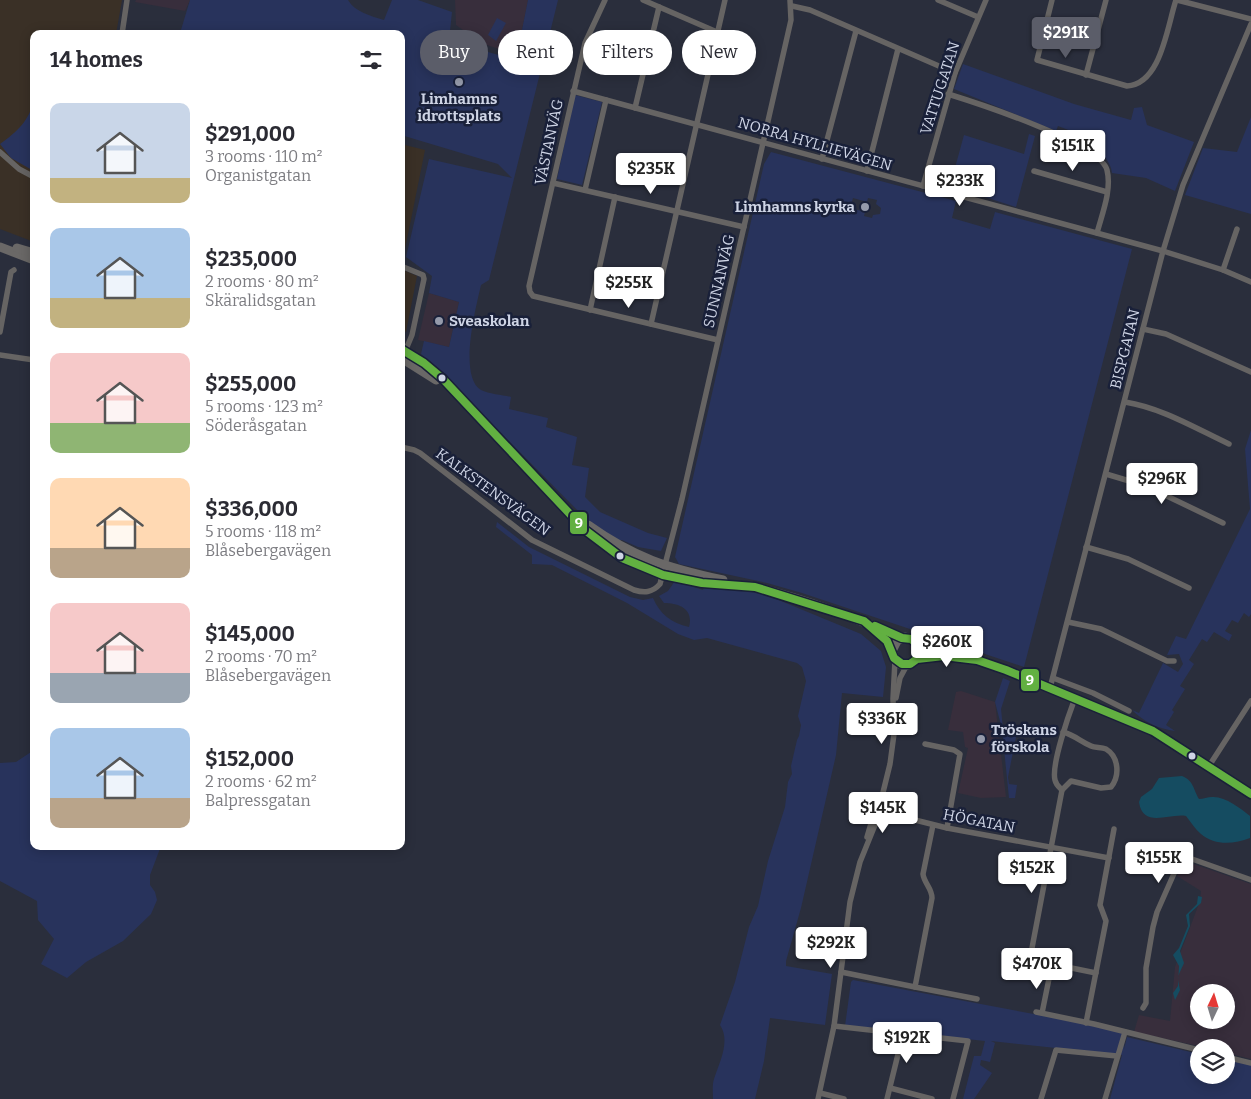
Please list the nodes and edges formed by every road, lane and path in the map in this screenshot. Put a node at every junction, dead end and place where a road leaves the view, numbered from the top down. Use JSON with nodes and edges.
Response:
{"nodes":[{"id":1,"x":127,"y":0,"type":"edge"},
{"id":2,"x":605,"y":0,"type":"edge"},
{"id":3,"x":643,"y":0,"type":"edge"},
{"id":4,"x":724,"y":0,"type":"edge"},
{"id":5,"x":938,"y":0,"type":"edge"},
{"id":6,"x":986,"y":0,"type":"edge"},
{"id":7,"x":1052,"y":0,"type":"edge"},
{"id":8,"x":1106,"y":0,"type":"edge"},
{"id":9,"x":1176,"y":0,"type":"edge"},
{"id":10,"x":791,"y":3,"type":"edge"},
{"id":11,"x":659,"y":7,"type":"junction"},
{"id":12,"x":978,"y":18,"type":"junction"},
{"id":13,"x":1251,"y":19,"type":"edge"},
{"id":14,"x":1251,"y":24,"type":"edge"},
{"id":15,"x":123,"y":30,"type":"edge"},
{"id":16,"x":712,"y":30,"type":"edge"},
{"id":17,"x":717,"y":30,"type":"edge"},
{"id":18,"x":856,"y":30,"type":"junction"},
{"id":19,"x":898,"y":49,"type":"junction"},
{"id":20,"x":955,"y":73,"type":"junction"},
{"id":21,"x":707,"y":75,"type":"edge"},
{"id":22,"x":1086,"y":75,"type":"junction"},
{"id":23,"x":572,"y":92,"type":"junction"},
{"id":24,"x":948,"y":94,"type":"junction"},
{"id":25,"x":606,"y":100,"type":"junction"},
{"id":26,"x":635,"y":108,"type":"junction"},
{"id":27,"x":696,"y":124,"type":"junction"},
{"id":28,"x":763,"y":142,"type":"junction"},
{"id":29,"x":0,"y":152,"type":"edge"},
{"id":30,"x":822,"y":159,"type":"junction"},
{"id":31,"x":866,"y":171,"type":"junction"},
{"id":32,"x":1034,"y":171,"type":"dead end"},
{"id":33,"x":30,"y":175,"type":"edge"},
{"id":34,"x":552,"y":183,"type":"junction"},
{"id":35,"x":923,"y":186,"type":"junction"},
{"id":36,"x":585,"y":190,"type":"junction"},
{"id":37,"x":1107,"y":192,"type":"junction"},
{"id":38,"x":615,"y":197,"type":"junction"},
{"id":39,"x":677,"y":212,"type":"junction"},
{"id":40,"x":744,"y":227,"type":"junction"},
{"id":41,"x":1237,"y":229,"type":"dead end"},
{"id":42,"x":1097,"y":233,"type":"junction"},
{"id":43,"x":0,"y":242,"type":"edge"},
{"id":44,"x":0,"y":247,"type":"edge"},
{"id":45,"x":1163,"y":251,"type":"junction"},
{"id":46,"x":30,"y":252,"type":"edge"},
{"id":47,"x":30,"y":258,"type":"edge"},
{"id":48,"x":405,"y":267,"type":"edge"},
{"id":49,"x":14,"y":270,"type":"dead end"},
{"id":50,"x":1222,"y":270,"type":"junction"},
{"id":51,"x":1251,"y":282,"type":"edge"},
{"id":52,"x":590,"y":310,"type":"junction"},
{"id":53,"x":651,"y":324,"type":"junction"},
{"id":54,"x":1143,"y":329,"type":"junction"},
{"id":55,"x":0,"y":332,"type":"edge"},
{"id":56,"x":718,"y":340,"type":"junction"},
{"id":57,"x":405,"y":349,"type":"edge"},
{"id":58,"x":0,"y":355,"type":"edge"},
{"id":59,"x":405,"y":357,"type":"edge"},
{"id":60,"x":30,"y":359,"type":"edge"},
{"id":61,"x":1251,"y":372,"type":"edge"},
{"id":62,"x":1125,"y":402,"type":"junction"},
{"id":63,"x":1229,"y":444,"type":"dead end"},
{"id":64,"x":405,"y":448,"type":"edge"},
{"id":65,"x":1106,"y":474,"type":"junction"},
{"id":66,"x":1223,"y":523,"type":"dead end"},
{"id":67,"x":1086,"y":547,"type":"junction"},
{"id":68,"x":664,"y":570,"type":"junction"},
{"id":69,"x":1189,"y":588,"type":"dead end"},
{"id":70,"x":864,"y":622,"type":"junction"},
{"id":71,"x":1068,"y":622,"type":"junction"},
{"id":72,"x":902,"y":638,"type":"junction"},
{"id":73,"x":918,"y":645,"type":"junction"},
{"id":74,"x":892,"y":651,"type":"junction"},
{"id":75,"x":917,"y":659,"type":"junction"},
{"id":76,"x":895,"y":660,"type":"junction"},
{"id":77,"x":977,"y":660,"type":"junction"},
{"id":78,"x":1174,"y":661,"type":"dead end"},
{"id":79,"x":907,"y":665,"type":"junction"},
{"id":80,"x":1053,"y":678,"type":"junction"},
{"id":81,"x":1050,"y":688,"type":"junction"},
{"id":82,"x":1075,"y":698,"type":"junction"},
{"id":83,"x":1251,"y":701,"type":"edge"},
{"id":84,"x":894,"y":707,"type":"junction"},
{"id":85,"x":1129,"y":710,"type":"dead end"},
{"id":86,"x":1063,"y":732,"type":"junction"},
{"id":87,"x":924,"y":744,"type":"dead end"},
{"id":88,"x":1210,"y":766,"type":"junction"},
{"id":89,"x":1062,"y":790,"type":"junction"},
{"id":90,"x":1251,"y":794,"type":"edge"},
{"id":91,"x":876,"y":814,"type":"junction"},
{"id":92,"x":933,"y":825,"type":"junction"},
{"id":93,"x":947,"y":828,"type":"junction"},
{"id":94,"x":1114,"y":829,"type":"dead end"},
{"id":95,"x":1051,"y":848,"type":"junction"},
{"id":96,"x":1109,"y":858,"type":"junction"},
{"id":97,"x":1251,"y":880,"type":"edge"},
{"id":98,"x":1052,"y":964,"type":"junction"},
{"id":99,"x":841,"y":972,"type":"junction"},
{"id":100,"x":1096,"y":973,"type":"junction"},
{"id":101,"x":915,"y":988,"type":"junction"},
{"id":102,"x":977,"y":1000,"type":"dead end"},
{"id":103,"x":1143,"y":1008,"type":"dead end"},
{"id":104,"x":1086,"y":1022,"type":"junction"},
{"id":105,"x":834,"y":1026,"type":"junction"},
{"id":106,"x":1125,"y":1032,"type":"junction"},
{"id":107,"x":903,"y":1034,"type":"junction"},
{"id":108,"x":1190,"y":1048,"type":"edge"},
{"id":109,"x":1118,"y":1056,"type":"junction"},
{"id":110,"x":1235,"y":1059,"type":"edge"},
{"id":111,"x":1251,"y":1062,"type":"edge"},
{"id":112,"x":890,"y":1088,"type":"junction"},
{"id":113,"x":819,"y":1096,"type":"edge"},
{"id":114,"x":844,"y":1099,"type":"edge"},
{"id":115,"x":887,"y":1099,"type":"edge"},
{"id":116,"x":932,"y":1099,"type":"edge"},
{"id":117,"x":953,"y":1099,"type":"edge"},
{"id":118,"x":1041,"y":1099,"type":"edge"},
{"id":119,"x":1105,"y":1099,"type":"edge"}],
"edges":[{"from":1,"to":15,"type":"street"},
{"from":2,"to":23,"type":"street","name":"VÄSTANVÄG"},
{"from":3,"to":11,"type":"street"},
{"from":4,"to":17,"type":"street"},
{"from":5,"to":12,"type":"street"},
{"from":6,"to":12,"type":"street","name":"VATTUGATAN"},
{"from":7,"to":22,"type":"street"},
{"from":8,"to":22,"type":"street"},
{"from":9,"to":13,"type":"street"},
{"from":9,"to":22,"type":"street"},
{"from":10,"to":18,"type":"street"},
{"from":10,"to":28,"type":"street","name":"SUNNANVÄG"},
{"from":11,"to":16,"type":"street"},
{"from":11,"to":26,"type":"street"},
{"from":12,"to":20,"type":"street","name":"VATTUGATAN"},
{"from":14,"to":45,"type":"street","name":"BISPGATAN"},
{"from":18,"to":19,"type":"street"},
{"from":18,"to":30,"type":"street"},
{"from":19,"to":20,"type":"street"},
{"from":19,"to":31,"type":"street"},
{"from":20,"to":24,"type":"street","name":"VATTUGATAN"},
{"from":21,"to":27,"type":"street"},
{"from":23,"to":25,"type":"street","name":"NORRA HYLLIEVÄGEN"},
{"from":23,"to":34,"type":"street","name":"VÄSTANVÄG"},
{"from":24,"to":35,"type":"street","name":"VATTUGATAN"},
{"from":24,"to":37,"type":"street"},
{"from":25,"to":26,"type":"street","name":"NORRA HYLLIEVÄGEN"},
{"from":25,"to":36,"type":"street"},
{"from":26,"to":27,"type":"street","name":"NORRA HYLLIEVÄGEN"},
{"from":27,"to":28,"type":"street","name":"NORRA HYLLIEVÄGEN"},
{"from":27,"to":39,"type":"street"},
{"from":28,"to":30,"type":"street","name":"NORRA HYLLIEVÄGEN"},
{"from":28,"to":40,"type":"street","name":"SUNNANVÄG"},
{"from":29,"to":33,"type":"street"},
{"from":30,"to":31,"type":"street","name":"NORRA HYLLIEVÄGEN"},
{"from":31,"to":35,"type":"street","name":"NORRA HYLLIEVÄGEN"},
{"from":32,"to":37,"type":"street"},
{"from":34,"to":36,"type":"street"},
{"from":34,"to":52,"type":"street","name":"VÄSTANVÄG"},
{"from":35,"to":42,"type":"street","name":"NORRA HYLLIEVÄGEN"},
{"from":36,"to":38,"type":"street"},
{"from":37,"to":42,"type":"street"},
{"from":38,"to":39,"type":"street"},
{"from":38,"to":52,"type":"street"},
{"from":39,"to":40,"type":"street"},
{"from":39,"to":53,"type":"street"},
{"from":40,"to":56,"type":"street","name":"SUNNANVÄG"},
{"from":41,"to":50,"type":"street"},
{"from":42,"to":45,"type":"street","name":"NORRA HYLLIEVÄGEN"},
{"from":43,"to":46,"type":"main road"},
{"from":44,"to":47,"type":"main road"},
{"from":45,"to":50,"type":"street","name":"NORRA HYLLIEVÄGEN"},
{"from":45,"to":54,"type":"street","name":"BISPGATAN"},
{"from":48,"to":57,"type":"street"},
{"from":49,"to":55,"type":"street"},
{"from":50,"to":51,"type":"street","name":"NORRA HYLLIEVÄGEN"},
{"from":52,"to":53,"type":"street"},
{"from":53,"to":56,"type":"street"},
{"from":54,"to":61,"type":"street"},
{"from":54,"to":62,"type":"street","name":"BISPGATAN"},
{"from":56,"to":68,"type":"street","name":"SUNNANVÄG"},
{"from":58,"to":60,"type":"street"},
{"from":59,"to":68,"type":"main road"},
{"from":62,"to":63,"type":"street"},
{"from":62,"to":65,"type":"street","name":"BISPGATAN"},
{"from":64,"to":68,"type":"street","name":"KALKSTENSVÄGEN"},
{"from":65,"to":66,"type":"street"},
{"from":65,"to":67,"type":"street","name":"BISPGATAN"},
{"from":67,"to":69,"type":"street"},
{"from":67,"to":71,"type":"street","name":"BISPGATAN"},
{"from":68,"to":70,"type":"main road"},
{"from":70,"to":72,"type":"main road"},
{"from":70,"to":74,"type":"main road"},
{"from":71,"to":78,"type":"street"},
{"from":71,"to":80,"type":"street","name":"BISPGATAN"},
{"from":72,"to":73,"type":"main road"},
{"from":72,"to":74,"type":"main road"},
{"from":73,"to":75,"type":"main road"},
{"from":73,"to":77,"type":"main road"},
{"from":74,"to":76,"type":"main road"},
{"from":75,"to":77,"type":"main road"},
{"from":75,"to":79,"type":"main road"},
{"from":76,"to":79,"type":"main road"},
{"from":76,"to":84,"type":"street"},
{"from":77,"to":81,"type":"main road"},
{"from":79,"to":84,"type":"street"},
{"from":80,"to":81,"type":"street","name":"BISPGATAN"},
{"from":80,"to":85,"type":"street"},
{"from":81,"to":82,"type":"main road"},
{"from":82,"to":86,"type":"street"},
{"from":82,"to":88,"type":"main road"},
{"from":83,"to":88,"type":"street"},
{"from":84,"to":91,"type":"street"},
{"from":86,"to":89,"type":"street"},
{"from":86,"to":89,"type":"street"},
{"from":87,"to":93,"type":"street"},
{"from":88,"to":90,"type":"main road"},
{"from":89,"to":95,"type":"street"},
{"from":91,"to":92,"type":"street","name":"HÖGATAN"},
{"from":91,"to":99,"type":"street"},
{"from":92,"to":93,"type":"street","name":"HÖGATAN"},
{"from":92,"to":101,"type":"street"},
{"from":93,"to":95,"type":"street","name":"HÖGATAN"},
{"from":94,"to":96,"type":"street"},
{"from":95,"to":96,"type":"street","name":"HÖGATAN"},
{"from":95,"to":98,"type":"street"},
{"from":96,"to":100,"type":"street"},
{"from":97,"to":103,"type":"street"},
{"from":98,"to":100,"type":"street"},
{"from":98,"to":104,"type":"street"},
{"from":99,"to":101,"type":"street"},
{"from":99,"to":105,"type":"street"},
{"from":100,"to":104,"type":"street"},
{"from":101,"to":102,"type":"street"},
{"from":104,"to":106,"type":"street"},
{"from":105,"to":107,"type":"street"},
{"from":105,"to":113,"type":"street"},
{"from":106,"to":108,"type":"street"},
{"from":106,"to":109,"type":"street"},
{"from":107,"to":112,"type":"street"},
{"from":107,"to":117,"type":"street"},
{"from":109,"to":118,"type":"street"},
{"from":109,"to":119,"type":"street"},
{"from":110,"to":111,"type":"street"},
{"from":112,"to":115,"type":"street"},
{"from":112,"to":116,"type":"street"},
{"from":113,"to":114,"type":"street"}]}
